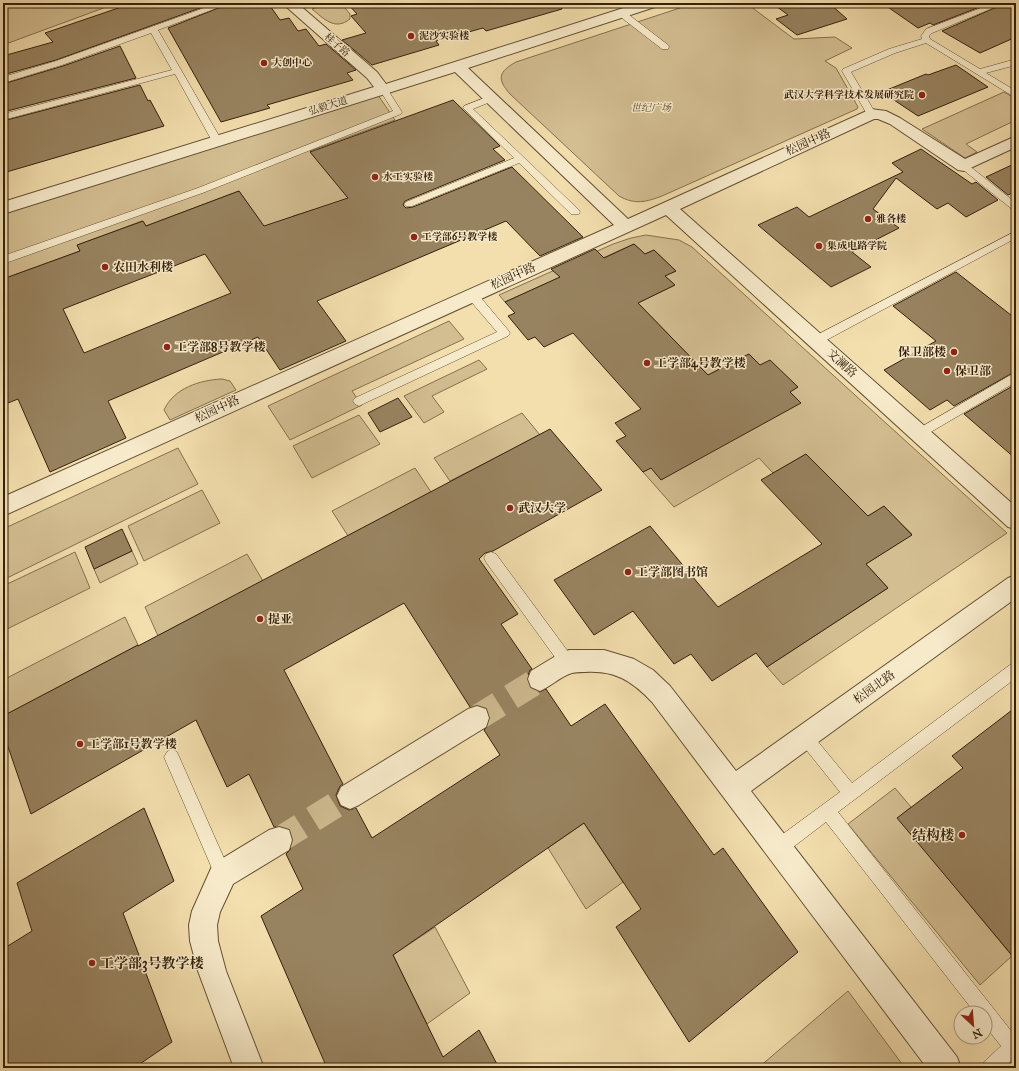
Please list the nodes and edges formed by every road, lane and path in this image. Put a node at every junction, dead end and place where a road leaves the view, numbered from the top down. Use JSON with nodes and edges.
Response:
{"nodes":[{"id":1,"x":226,"y":3,"type":"edge"},
{"id":2,"x":289,"y":3,"type":"edge"},
{"id":3,"x":653,"y":3,"type":"edge"},
{"id":4,"x":1001,"y":3,"type":"edge"},
{"id":5,"x":621,"y":13,"type":"junction"},
{"id":6,"x":153,"y":29,"type":"junction"},
{"id":7,"x":927,"y":40,"type":"junction"},
{"id":8,"x":665,"y":47,"type":"dead end"},
{"id":9,"x":1016,"y":62,"type":"edge"},
{"id":10,"x":458,"y":66,"type":"junction"},
{"id":11,"x":176,"y":70,"type":"junction"},
{"id":12,"x":979,"y":72,"type":"junction"},
{"id":13,"x":3,"y":80,"type":"edge"},
{"id":14,"x":383,"y":89,"type":"junction"},
{"id":15,"x":1016,"y":95,"type":"edge"},
{"id":16,"x":492,"y":98,"type":"junction"},
{"id":17,"x":871,"y":114,"type":"junction"},
{"id":18,"x":3,"y":117,"type":"edge"},
{"id":19,"x":217,"y":141,"type":"junction"},
{"id":20,"x":1016,"y":141,"type":"edge"},
{"id":21,"x":520,"y":159,"type":"junction"},
{"id":22,"x":964,"y":166,"type":"junction"},
{"id":23,"x":408,"y":204,"type":"dead end"},
{"id":24,"x":668,"y":207,"type":"junction"},
{"id":25,"x":3,"y":208,"type":"edge"},
{"id":26,"x":1016,"y":208,"type":"edge"},
{"id":27,"x":575,"y":212,"type":"dead end"},
{"id":28,"x":625,"y":226,"type":"junction"},
{"id":29,"x":1016,"y":234,"type":"edge"},
{"id":30,"x":3,"y":260,"type":"edge"},
{"id":31,"x":472,"y":295,"type":"junction"},
{"id":32,"x":817,"y":340,"type":"junction"},
{"id":33,"x":1016,"y":376,"type":"edge"},
{"id":34,"x":359,"y":401,"type":"dead end"},
{"id":35,"x":920,"y":433,"type":"junction"},
{"id":36,"x":3,"y":507,"type":"edge"},
{"id":37,"x":1016,"y":520,"type":"edge"},
{"id":38,"x":492,"y":558,"type":"dead end"},
{"id":39,"x":1016,"y":586,"type":"edge"},
{"id":40,"x":567,"y":662,"type":"junction"},
{"id":41,"x":1016,"y":669,"type":"edge"},
{"id":42,"x":540,"y":680,"type":"tunnel mouth"},
{"id":43,"x":477,"y":718,"type":"tunnel mouth"},
{"id":44,"x":805,"y":737,"type":"junction"},
{"id":45,"x":172,"y":757,"type":"dead end"},
{"id":46,"x":733,"y":789,"type":"junction"},
{"id":47,"x":851,"y":793,"type":"junction"},
{"id":48,"x":350,"y":796,"type":"tunnel mouth"},
{"id":49,"x":827,"y":811,"type":"junction"},
{"id":50,"x":279,"y":840,"type":"tunnel mouth"},
{"id":51,"x":778,"y":848,"type":"junction"},
{"id":52,"x":223,"y":874,"type":"junction"},
{"id":53,"x":249,"y":1068,"type":"edge"},
{"id":54,"x":946,"y":1068,"type":"edge"},
{"id":55,"x":990,"y":1068,"type":"edge"}],
"edges":[{"from":1,"to":6,"type":"lane"},
{"from":2,"to":14,"type":"street","name":"桂子路"},
{"from":3,"to":5,"type":"street","name":"弘毅大道"},
{"from":4,"to":7,"type":"lane"},
{"from":5,"to":8,"type":"lane"},
{"from":5,"to":10,"type":"street","name":"弘毅大道"},
{"from":6,"to":11,"type":"lane"},
{"from":6,"to":13,"type":"lane"},
{"from":7,"to":12,"type":"lane"},
{"from":7,"to":17,"type":"lane"},
{"from":9,"to":12,"type":"lane"},
{"from":10,"to":14,"type":"street","name":"弘毅大道"},
{"from":10,"to":16,"type":"street"},
{"from":11,"to":18,"type":"lane"},
{"from":11,"to":19,"type":"lane"},
{"from":12,"to":15,"type":"lane"},
{"from":14,"to":19,"type":"street","name":"弘毅大道"},
{"from":14,"to":30,"type":"lane"},
{"from":16,"to":21,"type":"lane"},
{"from":16,"to":28,"type":"street"},
{"from":17,"to":22,"type":"street"},
{"from":17,"to":24,"type":"street","name":"松园中路"},
{"from":19,"to":25,"type":"street","name":"弘毅大道"},
{"from":20,"to":22,"type":"street"},
{"from":21,"to":23,"type":"lane"},
{"from":21,"to":27,"type":"lane"},
{"from":22,"to":26,"type":"lane"},
{"from":24,"to":28,"type":"street","name":"松园中路"},
{"from":24,"to":32,"type":"street","name":"文澜路"},
{"from":28,"to":31,"type":"street","name":"松园中路"},
{"from":29,"to":32,"type":"lane"},
{"from":31,"to":34,"type":"lane"},
{"from":31,"to":36,"type":"street","name":"松园中路"},
{"from":32,"to":35,"type":"street","name":"文澜路"},
{"from":33,"to":35,"type":"lane"},
{"from":35,"to":37,"type":"street","name":"文澜路"},
{"from":38,"to":40,"type":"lane"},
{"from":39,"to":44,"type":"street","name":"松园北路"},
{"from":40,"to":42,"type":"street"},
{"from":40,"to":46,"type":"street"},
{"from":41,"to":47,"type":"lane"},
{"from":43,"to":48,"type":"street"},
{"from":44,"to":46,"type":"street","name":"松园北路"},
{"from":44,"to":47,"type":"lane"},
{"from":45,"to":52,"type":"lane"},
{"from":46,"to":51,"type":"street"},
{"from":47,"to":49,"type":"lane"},
{"from":49,"to":51,"type":"lane"},
{"from":49,"to":55,"type":"lane"},
{"from":50,"to":52,"type":"street"},
{"from":51,"to":54,"type":"street"},
{"from":52,"to":53,"type":"street"}]}
